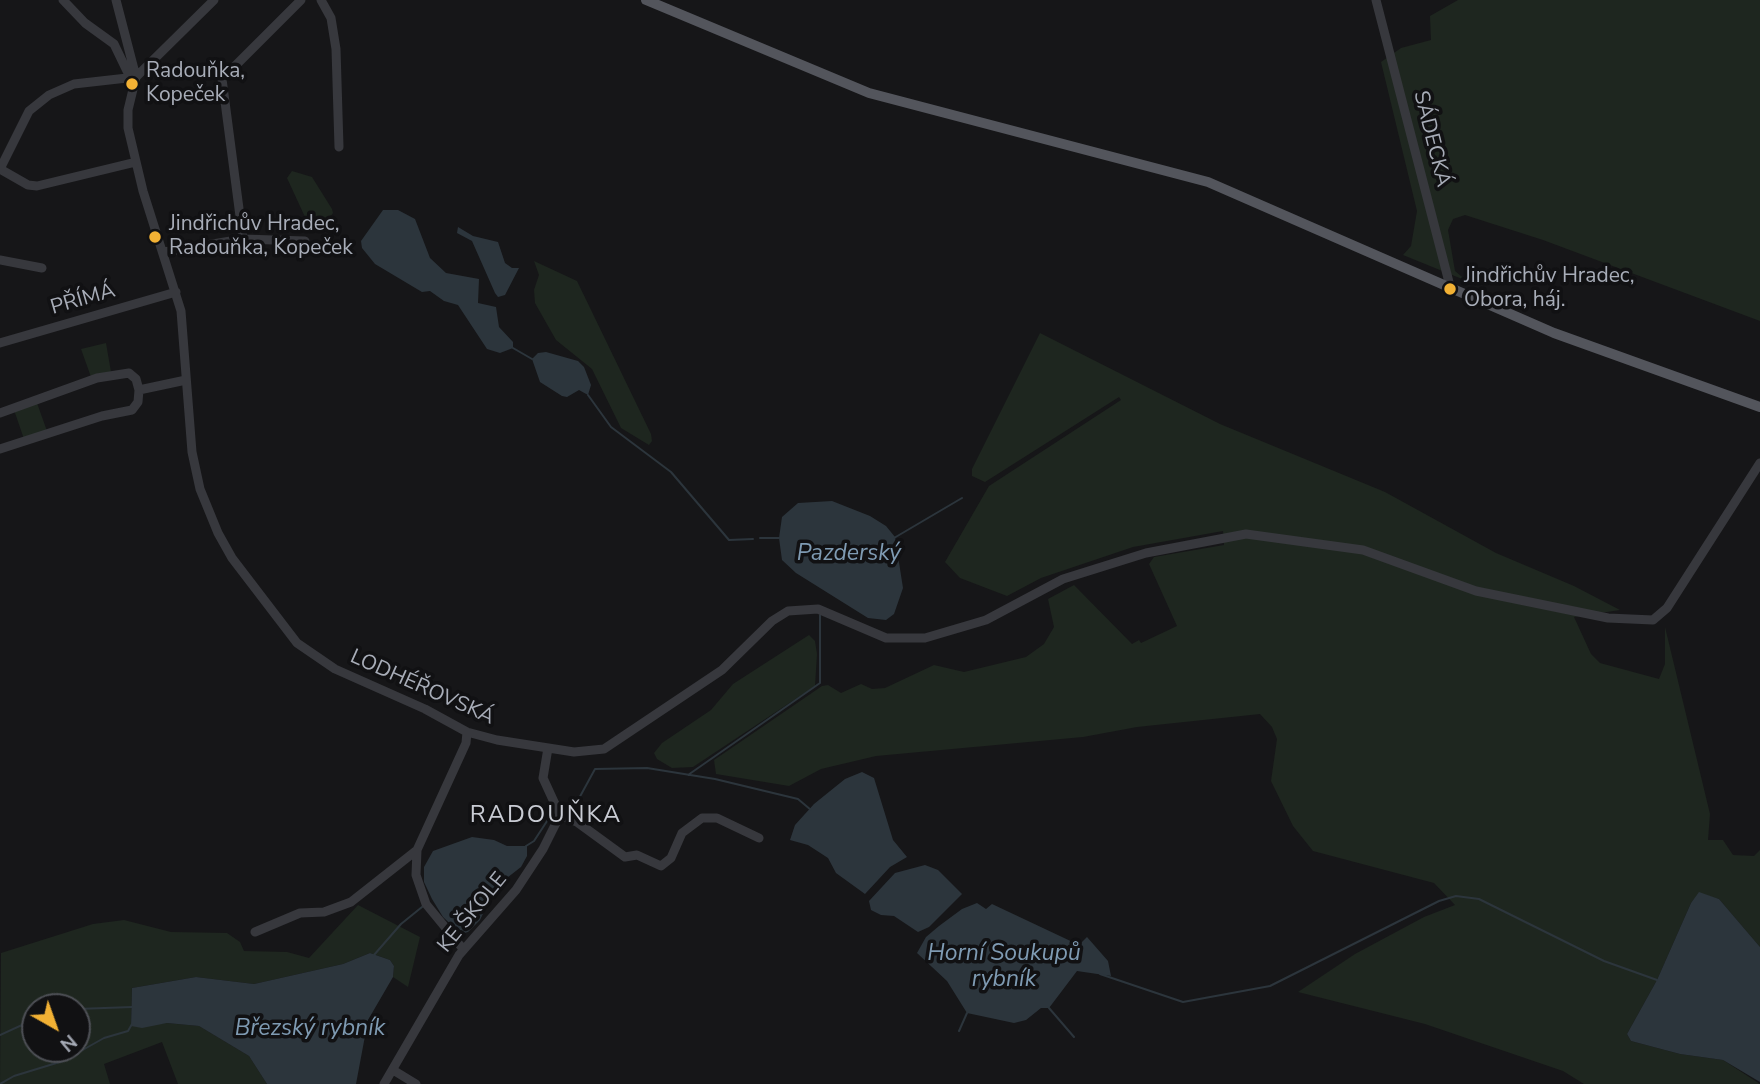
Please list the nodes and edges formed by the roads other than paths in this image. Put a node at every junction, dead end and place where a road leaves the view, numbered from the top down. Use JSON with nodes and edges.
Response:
{"nodes":[{"id":1,"x":63,"y":0,"type":"edge"},
{"id":2,"x":116,"y":0,"type":"edge"},
{"id":3,"x":214,"y":0,"type":"edge"},
{"id":4,"x":301,"y":0,"type":"edge"},
{"id":5,"x":321,"y":0,"type":"edge"},
{"id":6,"x":646,"y":0,"type":"edge"},
{"id":7,"x":1376,"y":0,"type":"edge"},
{"id":8,"x":136,"y":77,"type":"junction"},
{"id":9,"x":339,"y":147,"type":"dead end"},
{"id":10,"x":136,"y":162,"type":"junction"},
{"id":11,"x":0,"y":169,"type":"edge"},
{"id":12,"x":243,"y":239,"type":"junction"},
{"id":13,"x":305,"y":241,"type":"dead end"},
{"id":14,"x":164,"y":252,"type":"junction"},
{"id":15,"x":0,"y":260,"type":"edge"},
{"id":16,"x":43,"y":268,"type":"dead end"},
{"id":17,"x":1450,"y":286,"type":"junction"},
{"id":18,"x":176,"y":292,"type":"junction"},
{"id":19,"x":0,"y":343,"type":"edge"},
{"id":20,"x":186,"y":380,"type":"junction"},
{"id":21,"x":139,"y":390,"type":"junction"},
{"id":22,"x":1760,"y":407,"type":"edge"},
{"id":23,"x":0,"y":413,"type":"edge"},
{"id":24,"x":0,"y":449,"type":"edge"},
{"id":25,"x":1760,"y":463,"type":"edge"},
{"id":26,"x":467,"y":732,"type":"junction"},
{"id":27,"x":548,"y":748,"type":"junction"},
{"id":28,"x":560,"y":815,"type":"junction"},
{"id":29,"x":759,"y":838,"type":"dead end"},
{"id":30,"x":417,"y":850,"type":"junction"},
{"id":31,"x":254,"y":932,"type":"dead end"},
{"id":32,"x":463,"y":949,"type":"junction"},
{"id":33,"x":393,"y":1070,"type":"junction"},
{"id":34,"x":384,"y":1084,"type":"edge"},
{"id":35,"x":416,"y":1084,"type":"edge"}],
"edges":[{"from":1,"to":8,"type":"street"},
{"from":2,"to":8,"type":"street"},
{"from":3,"to":8,"type":"street"},
{"from":4,"to":12,"type":"street"},
{"from":5,"to":9,"type":"street"},
{"from":6,"to":17,"type":"main road"},
{"from":7,"to":17,"type":"street","name":"SÁDECKÁ"},
{"from":8,"to":10,"type":"street","name":"LODHÉŘOVSKÁ"},
{"from":8,"to":11,"type":"street"},
{"from":10,"to":11,"type":"street"},
{"from":10,"to":14,"type":"street","name":"LODHÉŘOVSKÁ"},
{"from":12,"to":13,"type":"street"},
{"from":12,"to":14,"type":"street"},
{"from":14,"to":18,"type":"street","name":"LODHÉŘOVSKÁ"},
{"from":15,"to":16,"type":"street"},
{"from":17,"to":22,"type":"main road"},
{"from":18,"to":19,"type":"street","name":"PŘÍMÁ"},
{"from":18,"to":20,"type":"street","name":"LODHÉŘOVSKÁ"},
{"from":20,"to":21,"type":"street"},
{"from":20,"to":26,"type":"street","name":"LODHÉŘOVSKÁ"},
{"from":21,"to":23,"type":"street"},
{"from":21,"to":24,"type":"street"},
{"from":25,"to":27,"type":"street","name":"LODHÉŘOVSKÁ"},
{"from":26,"to":27,"type":"street","name":"LODHÉŘOVSKÁ"},
{"from":26,"to":30,"type":"street"},
{"from":27,"to":28,"type":"street"},
{"from":28,"to":29,"type":"street"},
{"from":28,"to":32,"type":"street","name":"KE ŠKOLE"},
{"from":30,"to":31,"type":"street"},
{"from":30,"to":32,"type":"street"},
{"from":32,"to":33,"type":"street","name":"KE ŠKOLE"},
{"from":33,"to":34,"type":"street","name":"KE ŠKOLE"},
{"from":33,"to":35,"type":"street"}]}
